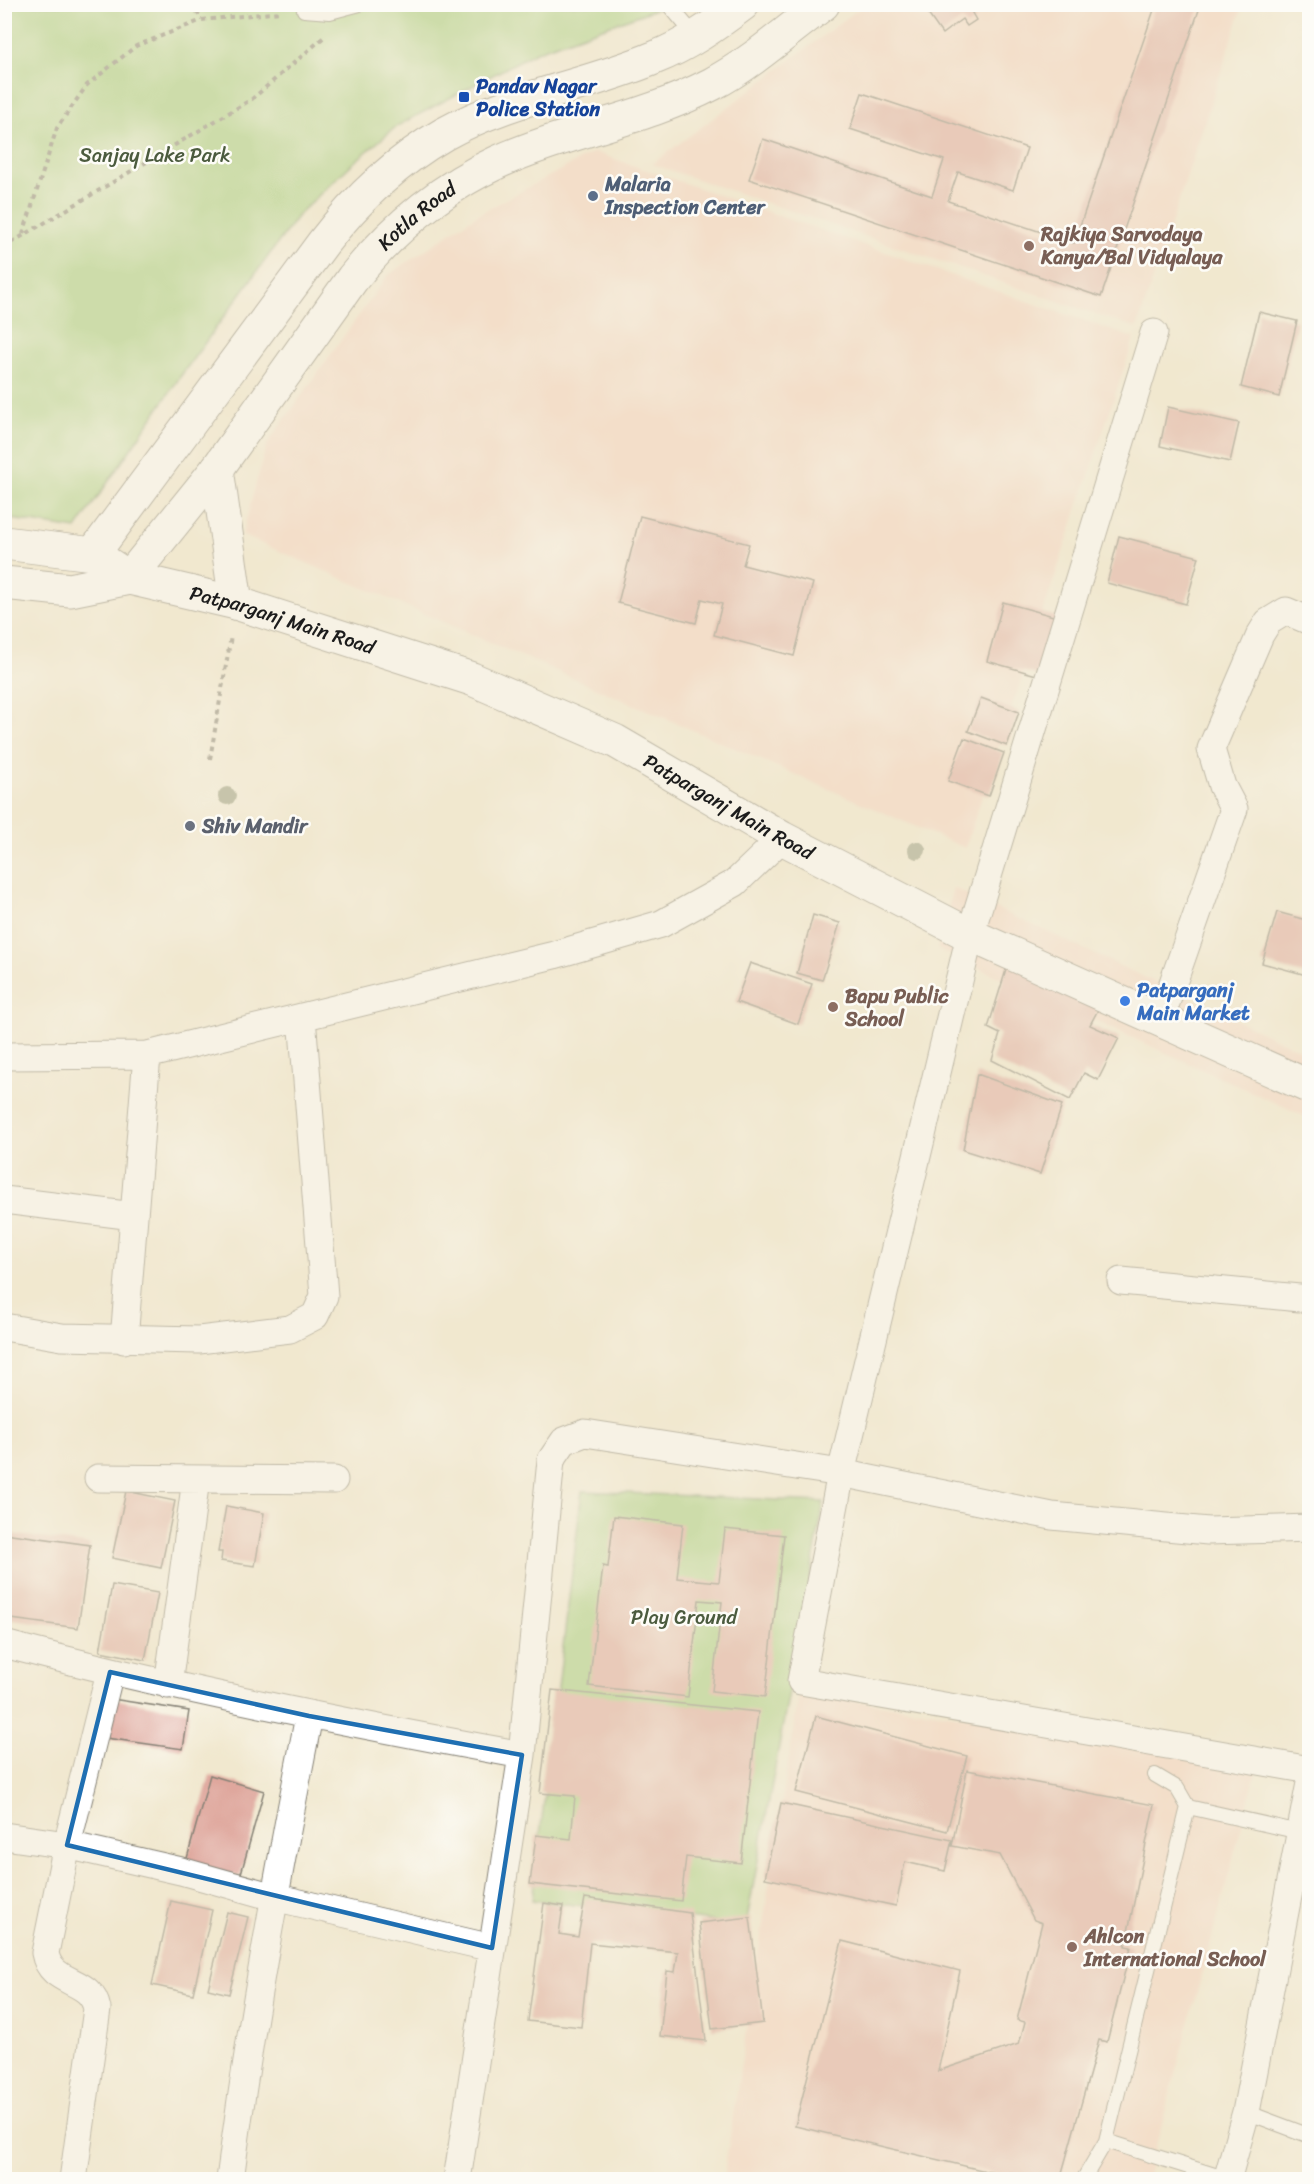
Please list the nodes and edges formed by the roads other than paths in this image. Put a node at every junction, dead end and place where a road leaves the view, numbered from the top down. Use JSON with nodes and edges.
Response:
{"nodes":[{"id":1,"x":360,"y":4,"type":"edge"},
{"id":2,"x":668,"y":4,"type":"edge"},
{"id":3,"x":743,"y":4,"type":"edge"},
{"id":4,"x":823,"y":4,"type":"edge"},
{"id":5,"x":304,"y":9,"type":"road end"},
{"id":6,"x":696,"y":38,"type":"junction"},
{"id":7,"x":1154,"y":333,"type":"dead end"},
{"id":8,"x":217,"y":469,"type":"junction"},
{"id":9,"x":4,"y":543,"type":"edge"},
{"id":10,"x":93,"y":554,"type":"junction"},
{"id":11,"x":129,"y":578,"type":"junction"},
{"id":12,"x":4,"y":583,"type":"edge"},
{"id":13,"x":236,"y":603,"type":"junction"},
{"id":14,"x":1310,"y":621,"type":"edge"},
{"id":15,"x":782,"y":838,"type":"junction"},
{"id":16,"x":970,"y":935,"type":"junction"},
{"id":17,"x":302,"y":1017,"type":"junction"},
{"id":18,"x":1160,"y":1020,"type":"junction"},
{"id":19,"x":147,"y":1055,"type":"junction"},
{"id":20,"x":4,"y":1056,"type":"edge"},
{"id":21,"x":1310,"y":1087,"type":"edge"},
{"id":22,"x":4,"y":1200,"type":"edge"},
{"id":23,"x":134,"y":1216,"type":"junction"},
{"id":24,"x":1121,"y":1281,"type":"dead end"},
{"id":25,"x":1310,"y":1299,"type":"edge"},
{"id":26,"x":4,"y":1327,"type":"edge"},
{"id":27,"x":124,"y":1340,"type":"junction"},
{"id":28,"x":841,"y":1473,"type":"junction"},
{"id":29,"x":98,"y":1478,"type":"dead end"},
{"id":30,"x":196,"y":1479,"type":"junction"},
{"id":31,"x":334,"y":1480,"type":"dead end"},
{"id":32,"x":1310,"y":1528,"type":"edge"},
{"id":33,"x":4,"y":1644,"type":"edge"},
{"id":34,"x":110,"y":1672,"type":"junction"},
{"id":35,"x":168,"y":1685,"type":"junction"},
{"id":36,"x":309,"y":1716,"type":"junction"},
{"id":37,"x":522,"y":1755,"type":"junction"},
{"id":38,"x":1310,"y":1770,"type":"edge"},
{"id":39,"x":1155,"y":1775,"type":"dead end"},
{"id":40,"x":1310,"y":1783,"type":"edge"},
{"id":41,"x":1188,"y":1807,"type":"junction"},
{"id":42,"x":1300,"y":1832,"type":"junction"},
{"id":43,"x":4,"y":1836,"type":"edge"},
{"id":44,"x":67,"y":1845,"type":"junction"},
{"id":45,"x":274,"y":1897,"type":"junction"},
{"id":46,"x":492,"y":1948,"type":"junction"},
{"id":47,"x":1246,"y":2112,"type":"junction"},
{"id":48,"x":1310,"y":2136,"type":"edge"},
{"id":49,"x":1106,"y":2141,"type":"junction"},
{"id":50,"x":1227,"y":2179,"type":"edge"},
{"id":51,"x":73,"y":2180,"type":"edge"},
{"id":52,"x":230,"y":2180,"type":"edge"},
{"id":53,"x":457,"y":2180,"type":"edge"},
{"id":54,"x":1083,"y":2180,"type":"edge"}],
"edges":[{"from":1,"to":5,"type":"lane"},
{"from":2,"to":6,"type":"lane"},
{"from":3,"to":6,"type":"main road"},
{"from":4,"to":8,"type":"main road","name":"Kotla Road"},
{"from":6,"to":10,"type":"main road"},
{"from":7,"to":16,"type":"street"},
{"from":8,"to":11,"type":"main road","name":"Kotla Road"},
{"from":8,"to":13,"type":"main road"},
{"from":9,"to":10,"type":"main road"},
{"from":10,"to":11,"type":"main road"},
{"from":11,"to":12,"type":"main road"},
{"from":11,"to":13,"type":"main road","name":"Patparganj Main Road"},
{"from":13,"to":15,"type":"main road","name":"Patparganj Main Road"},
{"from":14,"to":18,"type":"street"},
{"from":15,"to":16,"type":"main road","name":"Patparganj Main Road"},
{"from":15,"to":17,"type":"street"},
{"from":16,"to":18,"type":"main road","name":"Patparganj Main Road"},
{"from":16,"to":28,"type":"street"},
{"from":17,"to":19,"type":"street"},
{"from":17,"to":27,"type":"street"},
{"from":18,"to":21,"type":"main road","name":"Patparganj Main Road"},
{"from":19,"to":20,"type":"street"},
{"from":19,"to":23,"type":"street"},
{"from":22,"to":23,"type":"street"},
{"from":23,"to":27,"type":"street"},
{"from":24,"to":25,"type":"street"},
{"from":26,"to":27,"type":"street"},
{"from":28,"to":32,"type":"street"},
{"from":28,"to":37,"type":"street"},
{"from":28,"to":38,"type":"street"},
{"from":29,"to":30,"type":"street"},
{"from":30,"to":31,"type":"street"},
{"from":30,"to":35,"type":"street"},
{"from":33,"to":34,"type":"street"},
{"from":34,"to":35,"type":"street"},
{"from":34,"to":44,"type":"street"},
{"from":35,"to":36,"type":"street"},
{"from":36,"to":37,"type":"street"},
{"from":36,"to":45,"type":"street"},
{"from":37,"to":46,"type":"street"},
{"from":39,"to":41,"type":"lane"},
{"from":40,"to":42,"type":"street"},
{"from":41,"to":42,"type":"lane"},
{"from":41,"to":49,"type":"lane"},
{"from":42,"to":47,"type":"street"},
{"from":43,"to":44,"type":"street"},
{"from":44,"to":45,"type":"street"},
{"from":44,"to":51,"type":"street"},
{"from":45,"to":46,"type":"street"},
{"from":45,"to":52,"type":"street"},
{"from":46,"to":53,"type":"street"},
{"from":47,"to":48,"type":"lane"},
{"from":47,"to":50,"type":"street"},
{"from":49,"to":50,"type":"lane"},
{"from":49,"to":54,"type":"lane"}]}
